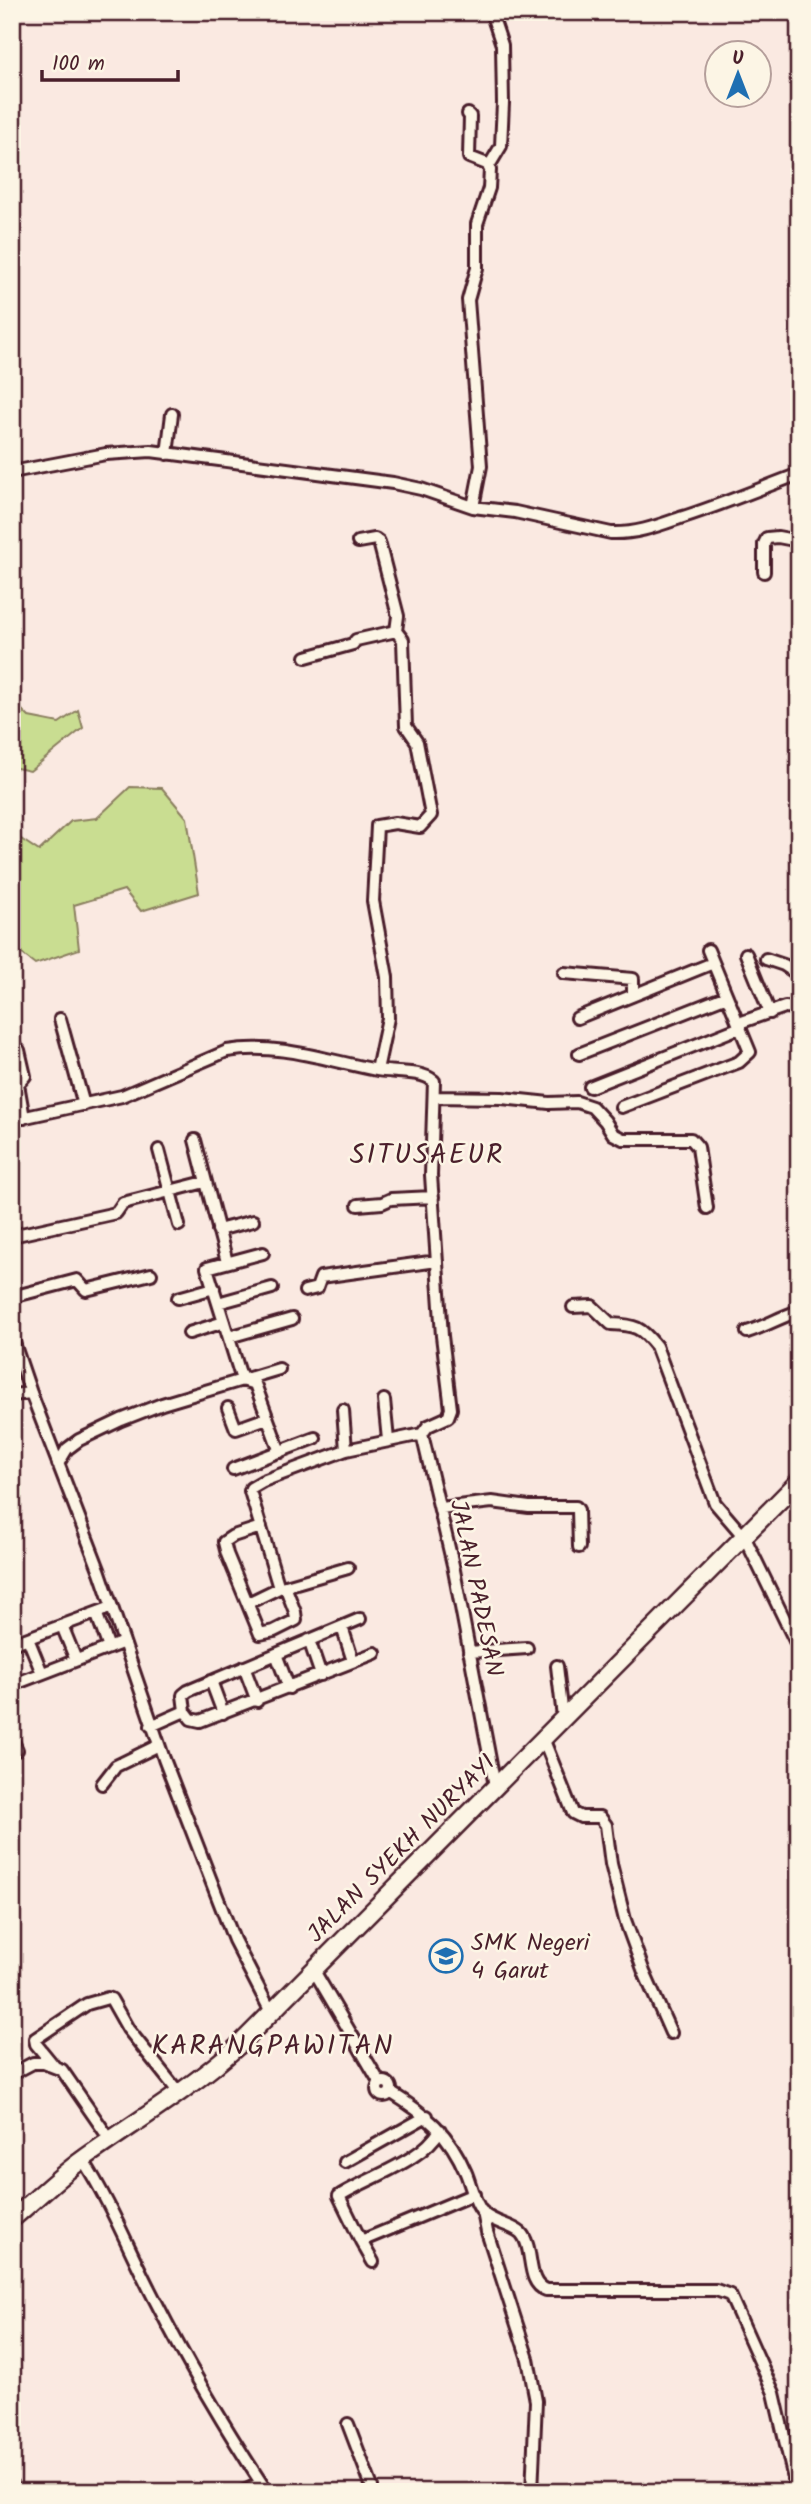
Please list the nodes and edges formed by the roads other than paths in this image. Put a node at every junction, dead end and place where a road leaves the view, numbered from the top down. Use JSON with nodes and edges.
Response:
{"nodes":[{"id":1,"x":491,"y":12,"type":"edge"},
{"id":2,"x":468,"y":114,"type":"dead end"},
{"id":3,"x":489,"y":166,"type":"junction"},
{"id":4,"x":172,"y":414,"type":"dead end"},
{"id":5,"x":167,"y":454,"type":"junction"},
{"id":6,"x":12,"y":472,"type":"edge"},
{"id":7,"x":799,"y":474,"type":"edge"},
{"id":8,"x":473,"y":508,"type":"junction"},
{"id":9,"x":799,"y":541,"type":"edge"},
{"id":10,"x":358,"y":542,"type":"dead end"},
{"id":11,"x":764,"y":572,"type":"dead end"},
{"id":12,"x":396,"y":631,"type":"junction"},
{"id":13,"x":306,"y":657,"type":"dead end"},
{"id":14,"x":708,"y":950,"type":"dead end"},
{"id":15,"x":746,"y":954,"type":"dead end"},
{"id":16,"x":766,"y":959,"type":"dead end"},
{"id":17,"x":713,"y":963,"type":"junction"},
{"id":18,"x":564,"y":973,"type":"dead end"},
{"id":19,"x":799,"y":975,"type":"edge"},
{"id":20,"x":633,"y":995,"type":"junction"},
{"id":21,"x":727,"y":996,"type":"junction"},
{"id":22,"x":799,"y":1008,"type":"edge"},
{"id":23,"x":770,"y":1013,"type":"junction"},
{"id":24,"x":577,"y":1018,"type":"dead end"},
{"id":25,"x":60,"y":1019,"type":"dead end"},
{"id":26,"x":740,"y":1025,"type":"junction"},
{"id":27,"x":19,"y":1050,"type":"dead end"},
{"id":28,"x":579,"y":1054,"type":"dead end"},
{"id":29,"x":377,"y":1070,"type":"junction"},
{"id":30,"x":590,"y":1087,"type":"dead end"},
{"id":31,"x":435,"y":1097,"type":"junction"},
{"id":32,"x":84,"y":1105,"type":"junction"},
{"id":33,"x":621,"y":1107,"type":"dead end"},
{"id":34,"x":18,"y":1119,"type":"edge"},
{"id":35,"x":195,"y":1140,"type":"dead end"},
{"id":36,"x":159,"y":1150,"type":"dead end"},
{"id":37,"x":205,"y":1182,"type":"junction"},
{"id":38,"x":170,"y":1191,"type":"junction"},
{"id":39,"x":433,"y":1197,"type":"junction"},
{"id":40,"x":358,"y":1205,"type":"dead end"},
{"id":41,"x":707,"y":1208,"type":"dead end"},
{"id":42,"x":253,"y":1221,"type":"dead end"},
{"id":43,"x":179,"y":1225,"type":"dead end"},
{"id":44,"x":218,"y":1230,"type":"junction"},
{"id":45,"x":12,"y":1236,"type":"edge"},
{"id":46,"x":263,"y":1253,"type":"dead end"},
{"id":47,"x":436,"y":1261,"type":"junction"},
{"id":48,"x":227,"y":1262,"type":"junction"},
{"id":49,"x":151,"y":1274,"type":"dead end"},
{"id":50,"x":214,"y":1288,"type":"junction"},
{"id":51,"x":272,"y":1288,"type":"dead end"},
{"id":52,"x":305,"y":1291,"type":"dead end"},
{"id":53,"x":12,"y":1297,"type":"edge"},
{"id":54,"x":178,"y":1298,"type":"dead end"},
{"id":55,"x":218,"y":1303,"type":"junction"},
{"id":56,"x":573,"y":1307,"type":"dead end"},
{"id":57,"x":799,"y":1311,"type":"edge"},
{"id":58,"x":292,"y":1319,"type":"dead end"},
{"id":59,"x":224,"y":1322,"type":"junction"},
{"id":60,"x":189,"y":1332,"type":"dead end"},
{"id":61,"x":747,"y":1332,"type":"dead end"},
{"id":62,"x":12,"y":1337,"type":"edge"},
{"id":63,"x":229,"y":1337,"type":"junction"},
{"id":64,"x":279,"y":1369,"type":"dead end"},
{"id":65,"x":242,"y":1380,"type":"junction"},
{"id":66,"x":31,"y":1393,"type":"junction"},
{"id":67,"x":12,"y":1395,"type":"edge"},
{"id":68,"x":384,"y":1400,"type":"dead end"},
{"id":69,"x":228,"y":1408,"type":"dead end"},
{"id":70,"x":343,"y":1410,"type":"dead end"},
{"id":71,"x":267,"y":1418,"type":"junction"},
{"id":72,"x":422,"y":1434,"type":"junction"},
{"id":73,"x":315,"y":1438,"type":"dead end"},
{"id":74,"x":388,"y":1440,"type":"junction"},
{"id":75,"x":346,"y":1450,"type":"junction"},
{"id":76,"x":280,"y":1452,"type":"junction"},
{"id":77,"x":58,"y":1464,"type":"junction"},
{"id":78,"x":233,"y":1469,"type":"dead end"},
{"id":79,"x":795,"y":1492,"type":"edge"},
{"id":80,"x":440,"y":1508,"type":"junction"},
{"id":81,"x":261,"y":1527,"type":"junction"},
{"id":82,"x":745,"y":1538,"type":"junction"},
{"id":83,"x":579,"y":1546,"type":"dead end"},
{"id":84,"x":348,"y":1568,"type":"dead end"},
{"id":85,"x":282,"y":1587,"type":"junction"},
{"id":86,"x":248,"y":1603,"type":"junction"},
{"id":87,"x":112,"y":1606,"type":"junction"},
{"id":88,"x":97,"y":1615,"type":"dead end"},
{"id":89,"x":360,"y":1619,"type":"dead end"},
{"id":90,"x":342,"y":1627,"type":"junction"},
{"id":91,"x":63,"y":1628,"type":"dead end"},
{"id":92,"x":309,"y":1640,"type":"junction"},
{"id":93,"x":29,"y":1641,"type":"dead end"},
{"id":94,"x":124,"y":1642,"type":"junction"},
{"id":95,"x":12,"y":1644,"type":"edge"},
{"id":96,"x":109,"y":1648,"type":"junction"},
{"id":97,"x":527,"y":1648,"type":"dead end"},
{"id":98,"x":799,"y":1649,"type":"edge"},
{"id":99,"x":469,"y":1652,"type":"junction"},
{"id":100,"x":375,"y":1653,"type":"dead end"},
{"id":101,"x":276,"y":1654,"type":"junction"},
{"id":102,"x":76,"y":1660,"type":"junction"},
{"id":103,"x":354,"y":1661,"type":"junction"},
{"id":104,"x":557,"y":1666,"type":"dead end"},
{"id":105,"x":244,"y":1667,"type":"junction"},
{"id":106,"x":42,"y":1673,"type":"junction"},
{"id":107,"x":321,"y":1675,"type":"junction"},
{"id":108,"x":211,"y":1681,"type":"junction"},
{"id":109,"x":12,"y":1685,"type":"edge"},
{"id":110,"x":289,"y":1688,"type":"junction"},
{"id":111,"x":257,"y":1701,"type":"junction"},
{"id":112,"x":185,"y":1711,"type":"junction"},
{"id":113,"x":223,"y":1713,"type":"junction"},
{"id":114,"x":563,"y":1717,"type":"junction"},
{"id":115,"x":151,"y":1726,"type":"junction"},
{"id":116,"x":543,"y":1738,"type":"junction"},
{"id":117,"x":159,"y":1745,"type":"junction"},
{"id":118,"x":102,"y":1784,"type":"dead end"},
{"id":119,"x":495,"y":1786,"type":"junction"},
{"id":120,"x":313,"y":1969,"type":"junction"},
{"id":121,"x":271,"y":2012,"type":"junction"},
{"id":122,"x":671,"y":2032,"type":"dead end"},
{"id":123,"x":54,"y":2066,"type":"junction"},
{"id":124,"x":12,"y":2074,"type":"edge"},
{"id":125,"x":180,"y":2094,"type":"junction"},
{"id":126,"x":427,"y":2116,"type":"junction"},
{"id":127,"x":440,"y":2130,"type":"junction"},
{"id":128,"x":111,"y":2141,"type":"junction"},
{"id":129,"x":83,"y":2160,"type":"junction"},
{"id":130,"x":345,"y":2162,"type":"dead end"},
{"id":131,"x":474,"y":2194,"type":"junction"},
{"id":132,"x":483,"y":2212,"type":"junction"},
{"id":133,"x":12,"y":2219,"type":"edge"},
{"id":134,"x":361,"y":2241,"type":"junction"},
{"id":135,"x":373,"y":2262,"type":"dead end"},
{"id":136,"x":348,"y":2424,"type":"dead end"},
{"id":137,"x":12,"y":2484,"type":"edge"},
{"id":138,"x":264,"y":2487,"type":"edge"},
{"id":139,"x":16,"y":2492,"type":"edge"},
{"id":140,"x":242,"y":2492,"type":"edge"},
{"id":141,"x":368,"y":2492,"type":"edge"},
{"id":142,"x":532,"y":2492,"type":"edge"},
{"id":143,"x":797,"y":2492,"type":"edge"}],
"edges":[{"from":1,"to":3,"type":"street"},
{"from":2,"to":3,"type":"street"},
{"from":3,"to":8,"type":"street"},
{"from":4,"to":5,"type":"street"},
{"from":5,"to":6,"type":"street"},
{"from":5,"to":8,"type":"street"},
{"from":7,"to":8,"type":"street"},
{"from":9,"to":11,"type":"street"},
{"from":10,"to":12,"type":"street"},
{"from":12,"to":13,"type":"street"},
{"from":12,"to":29,"type":"street"},
{"from":14,"to":17,"type":"street"},
{"from":15,"to":23,"type":"street"},
{"from":16,"to":19,"type":"street"},
{"from":17,"to":20,"type":"street"},
{"from":17,"to":21,"type":"street"},
{"from":18,"to":20,"type":"street"},
{"from":20,"to":24,"type":"street"},
{"from":21,"to":26,"type":"street"},
{"from":21,"to":28,"type":"street"},
{"from":22,"to":23,"type":"street"},
{"from":23,"to":26,"type":"street"},
{"from":25,"to":32,"type":"street"},
{"from":26,"to":30,"type":"street"},
{"from":26,"to":33,"type":"street"},
{"from":27,"to":34,"type":"street"},
{"from":29,"to":31,"type":"street"},
{"from":29,"to":32,"type":"street"},
{"from":31,"to":39,"type":"street"},
{"from":31,"to":41,"type":"street"},
{"from":32,"to":34,"type":"street"},
{"from":35,"to":37,"type":"street"},
{"from":36,"to":38,"type":"street"},
{"from":37,"to":38,"type":"street"},
{"from":37,"to":44,"type":"street"},
{"from":38,"to":43,"type":"street"},
{"from":38,"to":45,"type":"street"},
{"from":39,"to":40,"type":"street"},
{"from":39,"to":47,"type":"street"},
{"from":42,"to":44,"type":"street"},
{"from":44,"to":48,"type":"street"},
{"from":46,"to":48,"type":"street"},
{"from":47,"to":52,"type":"street"},
{"from":47,"to":72,"type":"street"},
{"from":48,"to":50,"type":"street"},
{"from":49,"to":53,"type":"street"},
{"from":50,"to":54,"type":"street"},
{"from":50,"to":55,"type":"street"},
{"from":51,"to":55,"type":"street"},
{"from":55,"to":59,"type":"street"},
{"from":56,"to":82,"type":"street"},
{"from":57,"to":61,"type":"street"},
{"from":58,"to":63,"type":"street"},
{"from":59,"to":60,"type":"street"},
{"from":59,"to":63,"type":"street"},
{"from":62,"to":66,"type":"street"},
{"from":63,"to":65,"type":"street"},
{"from":64,"to":65,"type":"street"},
{"from":65,"to":71,"type":"street"},
{"from":65,"to":77,"type":"street"},
{"from":66,"to":67,"type":"street"},
{"from":66,"to":77,"type":"street"},
{"from":68,"to":74,"type":"street"},
{"from":69,"to":71,"type":"street"},
{"from":70,"to":75,"type":"street"},
{"from":71,"to":76,"type":"street"},
{"from":72,"to":74,"type":"street"},
{"from":72,"to":80,"type":"street","name":"JALAN PADESAN"},
{"from":73,"to":76,"type":"street"},
{"from":74,"to":75,"type":"street"},
{"from":75,"to":81,"type":"street"},
{"from":76,"to":78,"type":"street"},
{"from":77,"to":87,"type":"street"},
{"from":79,"to":82,"type":"main road","name":"JALAN SYEKH NURYAYI"},
{"from":80,"to":83,"type":"street"},
{"from":80,"to":99,"type":"street","name":"JALAN PADESAN"},
{"from":81,"to":85,"type":"street"},
{"from":81,"to":86,"type":"street"},
{"from":82,"to":98,"type":"street"},
{"from":82,"to":114,"type":"main road","name":"JALAN SYEKH NURYAYI"},
{"from":84,"to":85,"type":"street"},
{"from":85,"to":86,"type":"street"},
{"from":85,"to":86,"type":"street"},
{"from":87,"to":94,"type":"street"},
{"from":87,"to":95,"type":"street"},
{"from":88,"to":96,"type":"street"},
{"from":89,"to":90,"type":"street"},
{"from":90,"to":92,"type":"street"},
{"from":90,"to":103,"type":"street"},
{"from":91,"to":102,"type":"street"},
{"from":92,"to":101,"type":"street"},
{"from":92,"to":107,"type":"street"},
{"from":93,"to":106,"type":"street"},
{"from":94,"to":96,"type":"street"},
{"from":94,"to":115,"type":"street"},
{"from":96,"to":102,"type":"street"},
{"from":97,"to":99,"type":"street"},
{"from":99,"to":119,"type":"street","name":"JALAN PADESAN"},
{"from":100,"to":103,"type":"street"},
{"from":101,"to":105,"type":"street"},
{"from":101,"to":110,"type":"street"},
{"from":102,"to":106,"type":"street"},
{"from":103,"to":107,"type":"street"},
{"from":104,"to":114,"type":"street"},
{"from":105,"to":108,"type":"street"},
{"from":105,"to":111,"type":"street"},
{"from":106,"to":109,"type":"street"},
{"from":107,"to":110,"type":"street"},
{"from":108,"to":112,"type":"street"},
{"from":108,"to":113,"type":"street"},
{"from":110,"to":111,"type":"street"},
{"from":111,"to":113,"type":"street"},
{"from":112,"to":113,"type":"street"},
{"from":112,"to":115,"type":"street"},
{"from":114,"to":116,"type":"main road","name":"JALAN SYEKH NURYAYI"},
{"from":115,"to":117,"type":"street"},
{"from":116,"to":119,"type":"main road","name":"JALAN SYEKH NURYAYI"},
{"from":116,"to":122,"type":"street"},
{"from":117,"to":118,"type":"street"},
{"from":117,"to":121,"type":"street"},
{"from":119,"to":120,"type":"main road","name":"JALAN SYEKH NURYAYI"},
{"from":120,"to":121,"type":"main road","name":"JALAN SYEKH NURYAYI"},
{"from":120,"to":126,"type":"street"},
{"from":121,"to":125,"type":"main road","name":"JALAN SYEKH NURYAYI"},
{"from":123,"to":124,"type":"street"},
{"from":123,"to":125,"type":"street"},
{"from":123,"to":128,"type":"street"},
{"from":125,"to":128,"type":"main road","name":"JALAN SYEKH NURYAYI"},
{"from":126,"to":127,"type":"street"},
{"from":126,"to":130,"type":"street"},
{"from":127,"to":131,"type":"street"},
{"from":127,"to":134,"type":"street"},
{"from":128,"to":129,"type":"main road","name":"JALAN SYEKH NURYAYI"},
{"from":129,"to":133,"type":"main road","name":"JALAN SYEKH NURYAYI"},
{"from":129,"to":138,"type":"street"},
{"from":131,"to":132,"type":"street"},
{"from":131,"to":134,"type":"street"},
{"from":132,"to":142,"type":"street"},
{"from":132,"to":143,"type":"street"},
{"from":134,"to":135,"type":"street"},
{"from":136,"to":141,"type":"street"},
{"from":137,"to":139,"type":"street"},
{"from":138,"to":140,"type":"street"}]}
